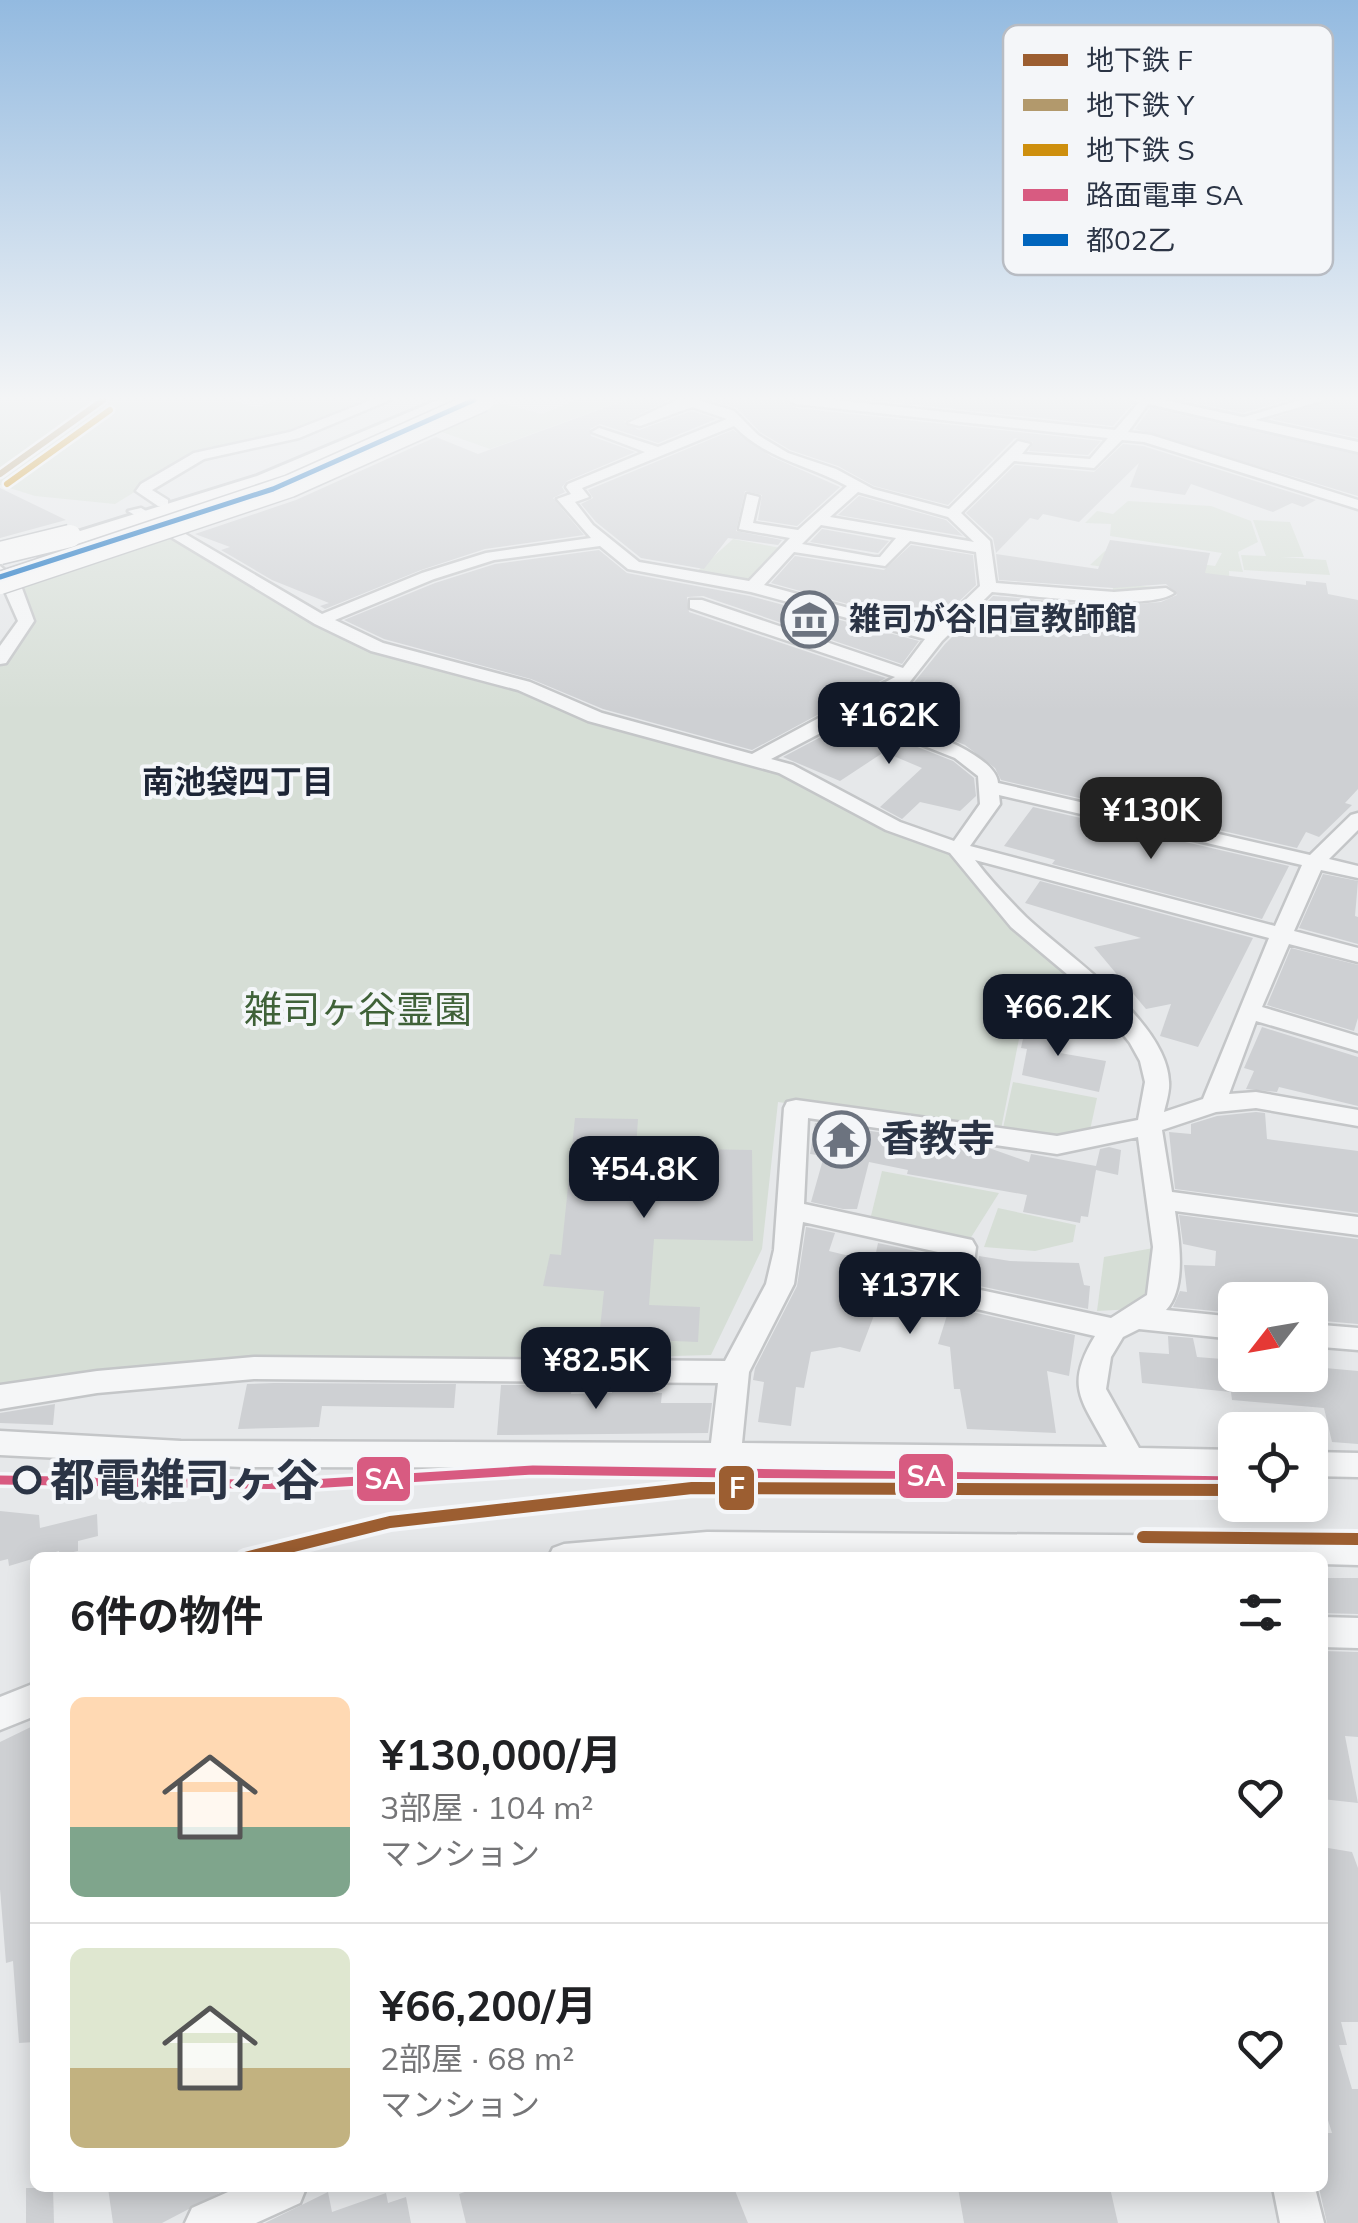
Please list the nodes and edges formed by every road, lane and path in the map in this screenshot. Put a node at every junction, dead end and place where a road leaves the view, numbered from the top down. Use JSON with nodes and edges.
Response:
{"nodes":[{"id":1,"x":148,"y":504,"type":"edge"},
{"id":2,"x":180,"y":504,"type":"edge"},
{"id":3,"x":188,"y":504,"type":"edge"},
{"id":4,"x":204,"y":504,"type":"edge"},
{"id":5,"x":214,"y":504,"type":"edge"},
{"id":6,"x":230,"y":504,"type":"edge"},
{"id":7,"x":569,"y":504,"type":"edge"},
{"id":8,"x":750,"y":504,"type":"edge"},
{"id":9,"x":836,"y":504,"type":"edge"},
{"id":10,"x":903,"y":504,"type":"edge"},
{"id":11,"x":960,"y":504,"type":"edge"},
{"id":12,"x":953,"y":514,"type":"junction"},
{"id":13,"x":152,"y":515,"type":"junction"},
{"id":14,"x":818,"y":520,"type":"junction"},
{"id":15,"x":906,"y":536,"type":"junction"},
{"id":16,"x":796,"y":541,"type":"junction"},
{"id":17,"x":602,"y":542,"type":"junction"},
{"id":18,"x":981,"y":548,"type":"junction"},
{"id":19,"x":2,"y":571,"type":"edge"},
{"id":20,"x":752,"y":587,"type":"junction"},
{"id":21,"x":988,"y":587,"type":"junction"},
{"id":22,"x":1166,"y":593,"type":"dead end"},
{"id":23,"x":696,"y":604,"type":"dead end"},
{"id":24,"x":322,"y":620,"type":"junction"},
{"id":25,"x":936,"y":637,"type":"junction"},
{"id":26,"x":0,"y":659,"type":"edge"},
{"id":27,"x":904,"y":674,"type":"junction"},
{"id":28,"x":853,"y":711,"type":"junction"},
{"id":29,"x":754,"y":761,"type":"junction"},
{"id":30,"x":992,"y":787,"type":"junction"},
{"id":31,"x":1358,"y":818,"type":"edge"},
{"id":32,"x":958,"y":849,"type":"junction"},
{"id":33,"x":1314,"y":862,"type":"junction"},
{"id":34,"x":1358,"y":872,"type":"edge"},
{"id":35,"x":1282,"y":934,"type":"junction"},
{"id":36,"x":1358,"y":954,"type":"edge"},
{"id":37,"x":1249,"y":1011,"type":"junction"},
{"id":38,"x":1358,"y":1044,"type":"edge"},
{"id":39,"x":1213,"y":1104,"type":"junction"},
{"id":40,"x":1358,"y":1118,"type":"edge"},
{"id":41,"x":1149,"y":1126,"type":"junction"},
{"id":42,"x":1157,"y":1199,"type":"junction"},
{"id":43,"x":792,"y":1211,"type":"junction"},
{"id":44,"x":1358,"y":1226,"type":"edge"},
{"id":45,"x":1124,"y":1323,"type":"junction"},
{"id":46,"x":1218,"y":1327,"type":"edge"},
{"id":47,"x":1328,"y":1336,"type":"edge"},
{"id":48,"x":1358,"y":1339,"type":"edge"},
{"id":49,"x":734,"y":1372,"type":"junction"},
{"id":50,"x":0,"y":1396,"type":"edge"},
{"id":51,"x":0,"y":1443,"type":"edge"},
{"id":52,"x":725,"y":1455,"type":"junction"},
{"id":53,"x":1130,"y":1460,"type":"junction"},
{"id":54,"x":1218,"y":1462,"type":"edge"},
{"id":55,"x":1328,"y":1464,"type":"edge"},
{"id":56,"x":1358,"y":1465,"type":"edge"},
{"id":57,"x":1358,"y":1551,"type":"edge"},
{"id":58,"x":636,"y":1552,"type":"edge"},
{"id":59,"x":1101,"y":1552,"type":"edge"},
{"id":60,"x":1262,"y":1552,"type":"edge"},
{"id":61,"x":1328,"y":1632,"type":"edge"},
{"id":62,"x":1358,"y":1633,"type":"edge"},
{"id":63,"x":30,"y":1701,"type":"edge"},
{"id":64,"x":0,"y":1714,"type":"edge"},
{"id":65,"x":276,"y":2192,"type":"edge"},
{"id":66,"x":1295,"y":2192,"type":"edge"},
{"id":67,"x":207,"y":2223,"type":"edge"},
{"id":68,"x":1302,"y":2223,"type":"edge"}],
"edges":[{"from":1,"to":13,"type":"street"},
{"from":2,"to":13,"type":"main road"},
{"from":3,"to":13,"type":"main road"},
{"from":4,"to":13,"type":"main road"},
{"from":5,"to":19,"type":"highway","bridge":true},
{"from":6,"to":19,"type":"highway","bridge":true},
{"from":7,"to":17,"type":"street"},
{"from":8,"to":16,"type":"street"},
{"from":9,"to":14,"type":"street"},
{"from":10,"to":12,"type":"street"},
{"from":11,"to":12,"type":"street"},
{"from":12,"to":18,"type":"street"},
{"from":13,"to":19,"type":"main road"},
{"from":13,"to":19,"type":"main road"},
{"from":13,"to":24,"type":"street"},
{"from":14,"to":15,"type":"street"},
{"from":14,"to":16,"type":"street"},
{"from":15,"to":16,"type":"street"},
{"from":15,"to":18,"type":"street"},
{"from":16,"to":20,"type":"street"},
{"from":17,"to":20,"type":"street"},
{"from":17,"to":24,"type":"street"},
{"from":18,"to":21,"type":"street"},
{"from":19,"to":26,"type":"street"},
{"from":20,"to":25,"type":"street"},
{"from":21,"to":22,"type":"street"},
{"from":21,"to":25,"type":"street"},
{"from":23,"to":27,"type":"street"},
{"from":24,"to":29,"type":"street"},
{"from":25,"to":27,"type":"street"},
{"from":27,"to":28,"type":"street"},
{"from":28,"to":29,"type":"street"},
{"from":28,"to":30,"type":"street"},
{"from":29,"to":32,"type":"street"},
{"from":30,"to":32,"type":"street"},
{"from":30,"to":33,"type":"street"},
{"from":31,"to":33,"type":"street"},
{"from":32,"to":35,"type":"street"},
{"from":32,"to":41,"type":"street"},
{"from":33,"to":34,"type":"street"},
{"from":33,"to":35,"type":"street"},
{"from":35,"to":36,"type":"street"},
{"from":35,"to":37,"type":"street"},
{"from":37,"to":38,"type":"street"},
{"from":37,"to":39,"type":"street"},
{"from":39,"to":40,"type":"street"},
{"from":39,"to":41,"type":"street"},
{"from":41,"to":42,"type":"street"},
{"from":41,"to":43,"type":"street"},
{"from":42,"to":44,"type":"street"},
{"from":42,"to":45,"type":"street"},
{"from":43,"to":45,"type":"street"},
{"from":43,"to":49,"type":"street"},
{"from":45,"to":46,"type":"street"},
{"from":45,"to":53,"type":"street"},
{"from":47,"to":48,"type":"street"},
{"from":49,"to":50,"type":"street"},
{"from":49,"to":52,"type":"street"},
{"from":51,"to":52,"type":"street"},
{"from":52,"to":53,"type":"street"},
{"from":53,"to":54,"type":"street"},
{"from":55,"to":56,"type":"street"},
{"from":57,"to":60,"type":"street"},
{"from":58,"to":59,"type":"street"},
{"from":61,"to":62,"type":"street"},
{"from":63,"to":64,"type":"street"},
{"from":65,"to":67,"type":"street"},
{"from":66,"to":68,"type":"street"}]}
